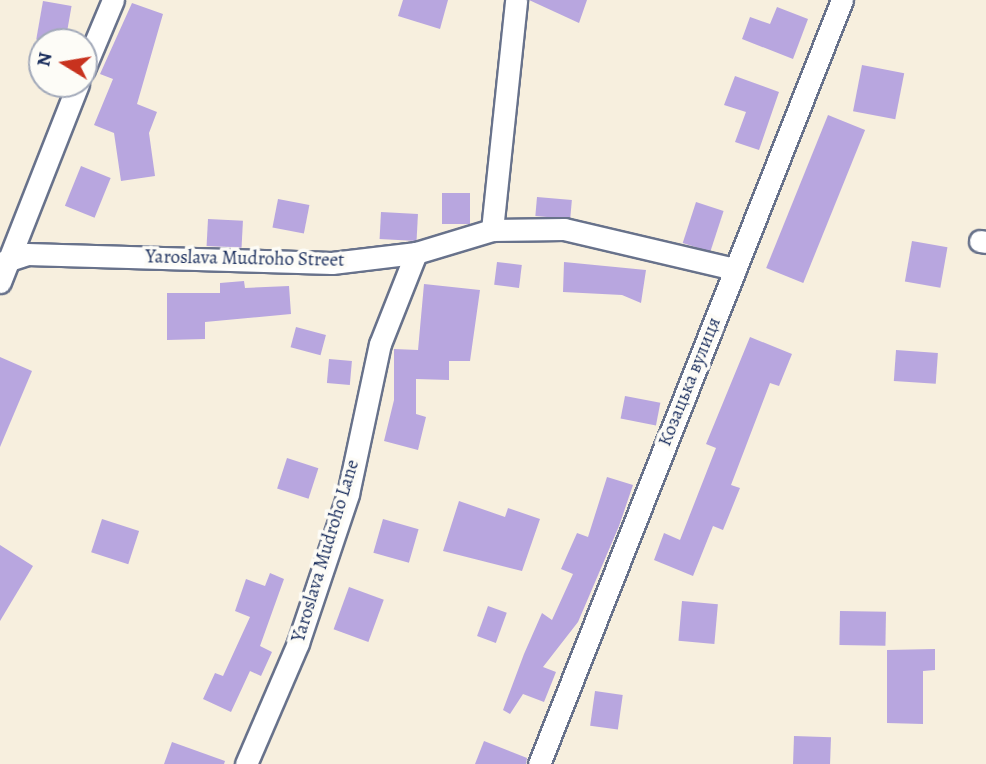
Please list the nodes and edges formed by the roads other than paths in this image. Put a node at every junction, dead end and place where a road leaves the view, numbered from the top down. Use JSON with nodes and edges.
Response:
{"nodes":[{"id":1,"x":113,"y":0,"type":"edge"},
{"id":2,"x":516,"y":0,"type":"edge"},
{"id":3,"x":842,"y":0,"type":"edge"},
{"id":4,"x":98,"y":36,"type":"edge"},
{"id":5,"x":72,"y":98,"type":"edge"},
{"id":6,"x":492,"y":230,"type":"junction"},
{"id":7,"x":416,"y":253,"type":"junction"},
{"id":8,"x":2,"y":269,"type":"edge"},
{"id":9,"x":735,"y":270,"type":"junction"},
{"id":10,"x":246,"y":764,"type":"edge"},
{"id":11,"x":539,"y":764,"type":"edge"}],
"edges":[{"from":1,"to":4,"type":"street"},
{"from":2,"to":6,"type":"street"},
{"from":3,"to":9,"type":"street","name":"Козацька вулиця"},
{"from":5,"to":8,"type":"street"},
{"from":6,"to":7,"type":"street","name":"Yaroslava Mudroho Street"},
{"from":6,"to":9,"type":"street","name":"Yaroslava Mudroho Street"},
{"from":7,"to":8,"type":"street","name":"Yaroslava Mudroho Street"},
{"from":7,"to":10,"type":"street","name":"Yaroslava Mudroho Lane"},
{"from":9,"to":11,"type":"street","name":"Козацька вулиця"}]}
